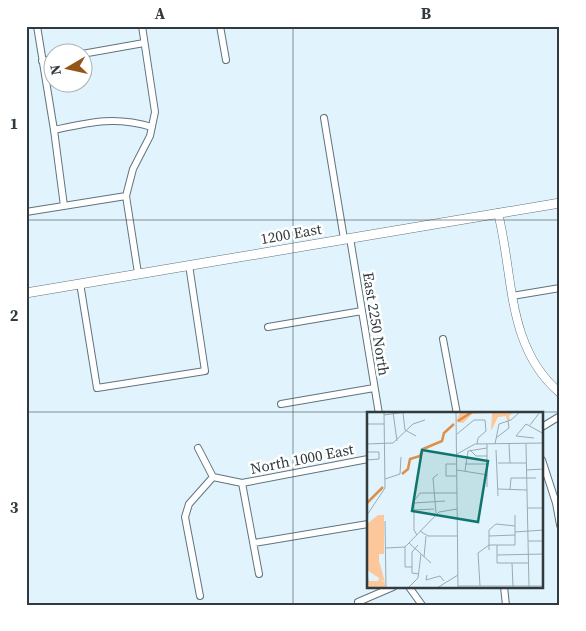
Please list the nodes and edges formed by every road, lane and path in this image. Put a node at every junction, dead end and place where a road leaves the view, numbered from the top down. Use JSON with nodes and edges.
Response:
{"nodes":[{"id":1,"x":37,"y":26,"type":"edge"},
{"id":2,"x":142,"y":26,"type":"edge"},
{"id":3,"x":220,"y":26,"type":"edge"},
{"id":4,"x":144,"y":43,"type":"junction"},
{"id":5,"x":92,"y":52,"type":"edge"},
{"id":6,"x":42,"y":60,"type":"edge"},
{"id":7,"x":226,"y":60,"type":"dead end"},
{"id":8,"x":47,"y":92,"type":"edge"},
{"id":9,"x":324,"y":118,"type":"dead end"},
{"id":10,"x":152,"y":127,"type":"junction"},
{"id":11,"x":54,"y":130,"type":"junction"},
{"id":12,"x":126,"y":196,"type":"junction"},
{"id":13,"x":560,"y":203,"type":"edge"},
{"id":14,"x":64,"y":206,"type":"junction"},
{"id":15,"x":26,"y":212,"type":"edge"},
{"id":16,"x":498,"y":213,"type":"junction"},
{"id":17,"x":347,"y":239,"type":"junction"},
{"id":18,"x":188,"y":265,"type":"junction"},
{"id":19,"x":138,"y":273,"type":"junction"},
{"id":20,"x":80,"y":283,"type":"junction"},
{"id":21,"x":560,"y":288,"type":"edge"},
{"id":22,"x":26,"y":293,"type":"edge"},
{"id":23,"x":512,"y":296,"type":"junction"},
{"id":24,"x":362,"y":311,"type":"junction"},
{"id":25,"x":268,"y":327,"type":"dead end"},
{"id":26,"x":443,"y":339,"type":"dead end"},
{"id":27,"x":374,"y":388,"type":"junction"},
{"id":28,"x":560,"y":393,"type":"edge"},
{"id":29,"x":281,"y":404,"type":"dead end"},
{"id":30,"x":379,"y":412,"type":"edge"},
{"id":31,"x":457,"y":412,"type":"edge"},
{"id":32,"x":560,"y":416,"type":"edge"},
{"id":33,"x":544,"y":426,"type":"edge"},
{"id":34,"x":198,"y":448,"type":"dead end"},
{"id":35,"x":367,"y":459,"type":"edge"},
{"id":36,"x":544,"y":466,"type":"edge"},
{"id":37,"x":213,"y":477,"type":"junction"},
{"id":38,"x":242,"y":483,"type":"junction"},
{"id":39,"x":367,"y":524,"type":"edge"},
{"id":40,"x":560,"y":525,"type":"edge"},
{"id":41,"x":254,"y":543,"type":"junction"},
{"id":42,"x":259,"y":574,"type":"dead end"},
{"id":43,"x":391,"y":588,"type":"edge"},
{"id":44,"x":410,"y":588,"type":"edge"},
{"id":45,"x":504,"y":588,"type":"edge"},
{"id":46,"x":200,"y":596,"type":"dead end"},
{"id":47,"x":358,"y":602,"type":"dead end"},
{"id":48,"x":422,"y":605,"type":"edge"},
{"id":49,"x":506,"y":605,"type":"edge"}],
"edges":[{"from":1,"to":6,"type":"street"},
{"from":2,"to":4,"type":"street"},
{"from":3,"to":7,"type":"street"},
{"from":4,"to":5,"type":"street"},
{"from":4,"to":10,"type":"street"},
{"from":8,"to":11,"type":"street"},
{"from":9,"to":17,"type":"street","name":"East 2250 North"},
{"from":10,"to":11,"type":"street"},
{"from":10,"to":12,"type":"street"},
{"from":11,"to":14,"type":"street"},
{"from":12,"to":14,"type":"street"},
{"from":12,"to":19,"type":"street"},
{"from":13,"to":16,"type":"main road","name":"1200 East"},
{"from":14,"to":15,"type":"street"},
{"from":16,"to":17,"type":"main road","name":"1200 East"},
{"from":16,"to":23,"type":"street"},
{"from":17,"to":18,"type":"main road","name":"1200 East"},
{"from":17,"to":24,"type":"street","name":"East 2250 North"},
{"from":18,"to":19,"type":"main road","name":"1200 East"},
{"from":18,"to":20,"type":"street"},
{"from":19,"to":20,"type":"main road","name":"1200 East"},
{"from":20,"to":22,"type":"main road","name":"1200 East"},
{"from":21,"to":23,"type":"street"},
{"from":23,"to":28,"type":"street"},
{"from":24,"to":25,"type":"street"},
{"from":24,"to":27,"type":"street","name":"East 2250 North"},
{"from":26,"to":31,"type":"street"},
{"from":27,"to":29,"type":"street"},
{"from":27,"to":30,"type":"street","name":"East 2250 North"},
{"from":32,"to":33,"type":"street"},
{"from":34,"to":37,"type":"street"},
{"from":35,"to":38,"type":"street","name":"North 1000 East"},
{"from":36,"to":40,"type":"street"},
{"from":37,"to":38,"type":"street","name":"North 1000 East"},
{"from":37,"to":46,"type":"street"},
{"from":38,"to":41,"type":"street"},
{"from":39,"to":41,"type":"street"},
{"from":41,"to":42,"type":"street"},
{"from":43,"to":47,"type":"street"},
{"from":44,"to":48,"type":"street"},
{"from":45,"to":49,"type":"street"}]}
